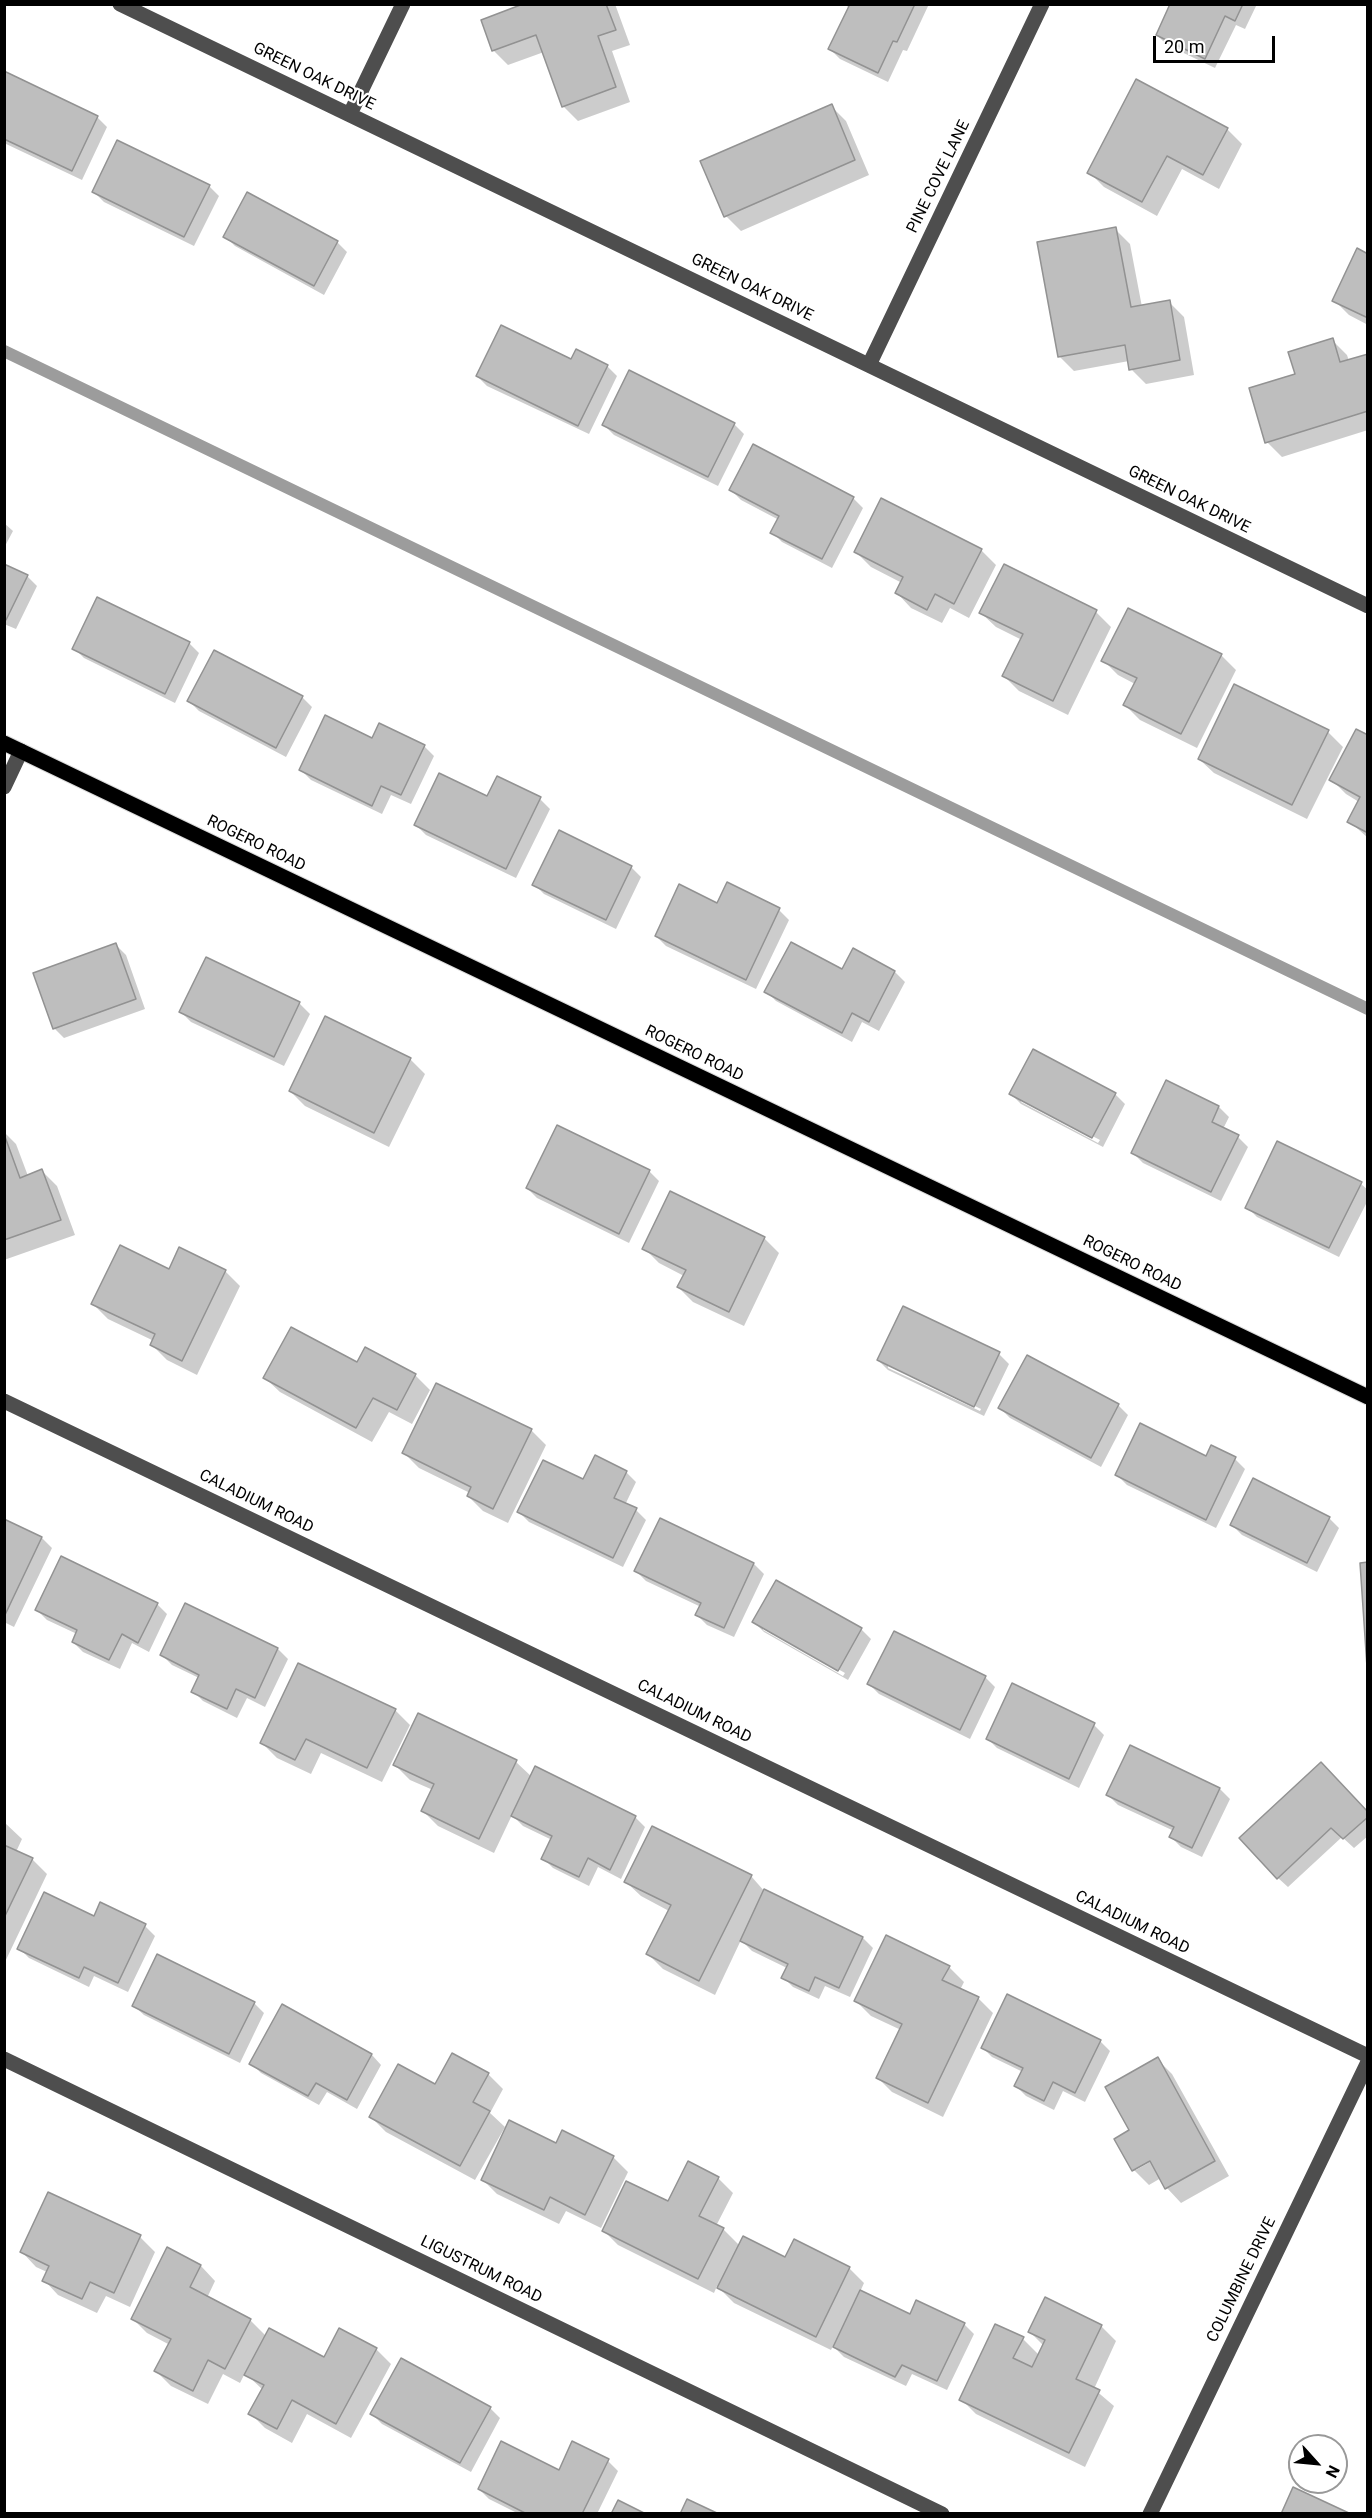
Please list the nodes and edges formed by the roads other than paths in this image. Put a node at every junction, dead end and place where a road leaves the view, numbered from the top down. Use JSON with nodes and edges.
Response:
{"nodes":[{"id":1,"x":120,"y":4,"type":"edge"},
{"id":2,"x":403,"y":4,"type":"edge"},
{"id":3,"x":1042,"y":4,"type":"edge"},
{"id":4,"x":350,"y":114,"type":"junction"},
{"id":5,"x":869,"y":365,"type":"junction"},
{"id":6,"x":1368,"y":606,"type":"edge"},
{"id":7,"x":4,"y":743,"type":"edge"},
{"id":8,"x":21,"y":751,"type":"junction"},
{"id":9,"x":4,"y":787,"type":"edge"},
{"id":10,"x":1368,"y":1397,"type":"edge"},
{"id":11,"x":4,"y":1401,"type":"edge"},
{"id":12,"x":1368,"y":2056,"type":"edge"},
{"id":13,"x":4,"y":2059,"type":"edge"},
{"id":14,"x":1368,"y":2062,"type":"edge"},
{"id":15,"x":942,"y":2514,"type":"edge"},
{"id":16,"x":1150,"y":2514,"type":"edge"}],
"edges":[{"from":1,"to":4,"type":"street","name":"GREEN OAK DRIVE"},
{"from":2,"to":4,"type":"street"},
{"from":3,"to":5,"type":"street","name":"PINE COVE LANE"},
{"from":4,"to":5,"type":"street","name":"GREEN OAK DRIVE"},
{"from":5,"to":6,"type":"street","name":"GREEN OAK DRIVE"},
{"from":7,"to":8,"type":"main road","name":"ROGERO ROAD"},
{"from":8,"to":9,"type":"street"},
{"from":8,"to":10,"type":"main road","name":"ROGERO ROAD"},
{"from":11,"to":12,"type":"street","name":"CALADIUM ROAD"},
{"from":13,"to":15,"type":"street","name":"LIGUSTRUM ROAD"},
{"from":14,"to":16,"type":"street","name":"COLUMBINE DRIVE"}]}
